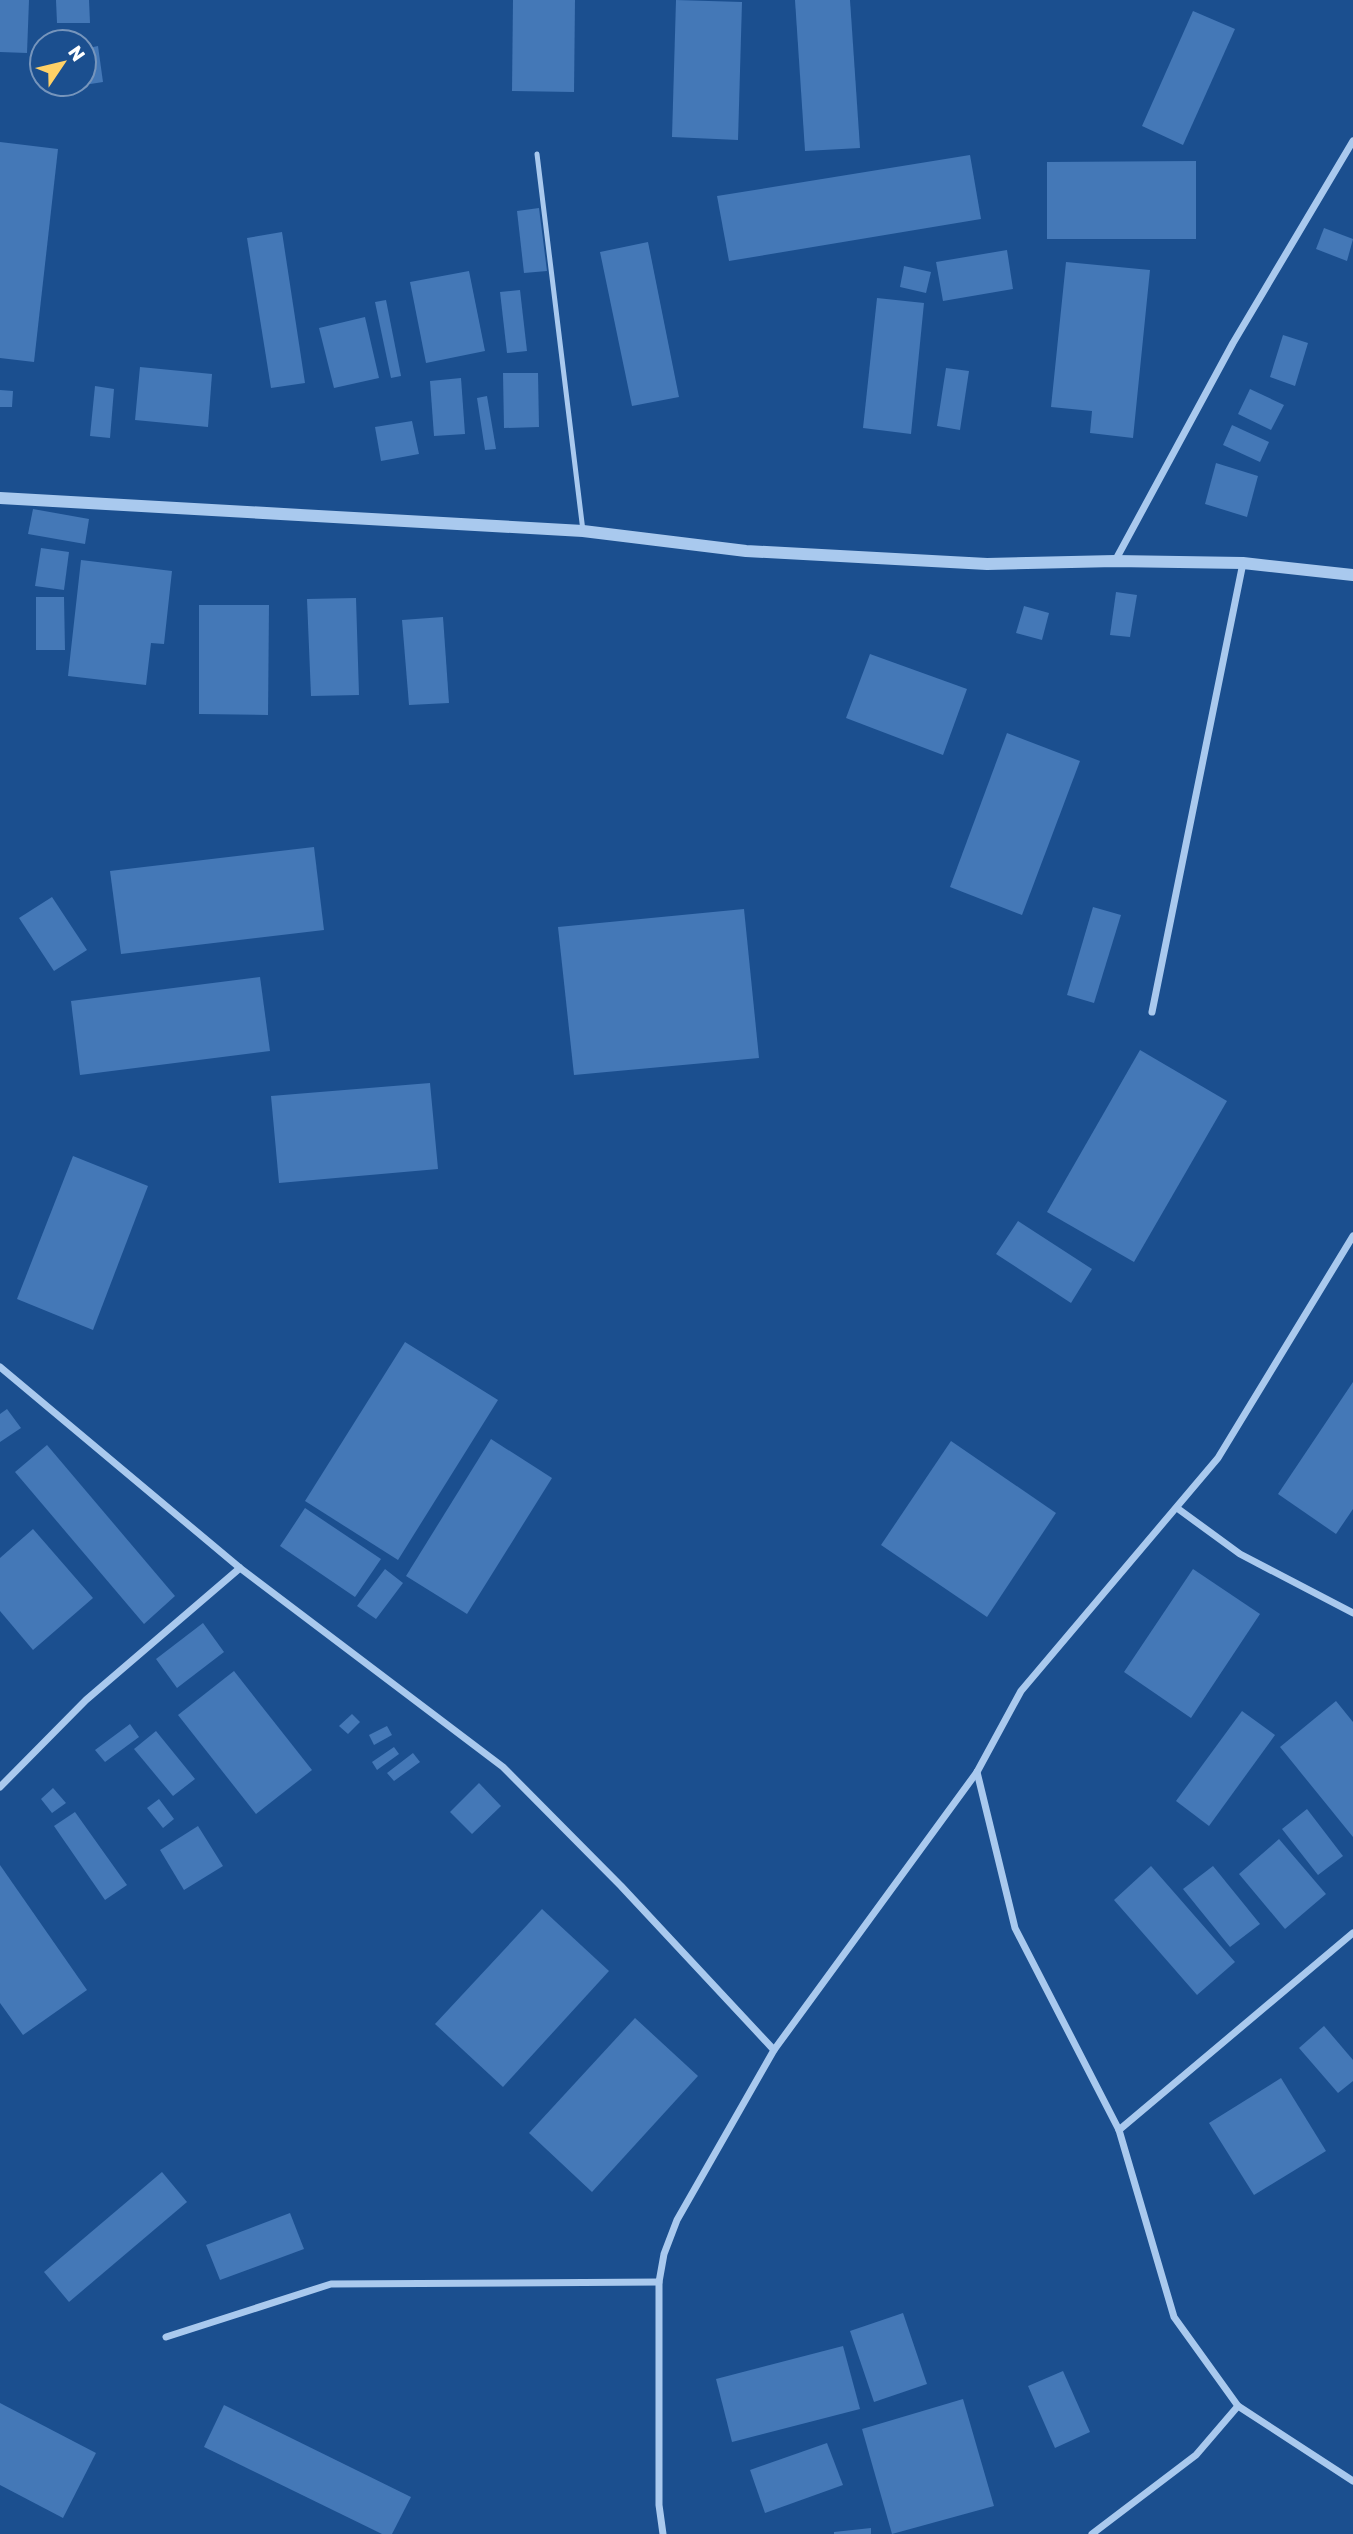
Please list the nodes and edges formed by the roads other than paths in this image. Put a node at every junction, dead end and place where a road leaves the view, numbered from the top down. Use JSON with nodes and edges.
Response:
{"nodes":[{"id":1,"x":1353,"y":141,"type":"edge"},
{"id":2,"x":537,"y":154,"type":"dead end"},
{"id":3,"x":0,"y":498,"type":"edge"},
{"id":4,"x":583,"y":531,"type":"junction"},
{"id":5,"x":1115,"y":561,"type":"junction"},
{"id":6,"x":1242,"y":563,"type":"junction"},
{"id":7,"x":1353,"y":575,"type":"edge"},
{"id":8,"x":1152,"y":1012,"type":"dead end"},
{"id":9,"x":1353,"y":1236,"type":"edge"},
{"id":10,"x":0,"y":1367,"type":"edge"},
{"id":11,"x":1177,"y":1508,"type":"junction"},
{"id":12,"x":240,"y":1568,"type":"junction"},
{"id":13,"x":1353,"y":1613,"type":"edge"},
{"id":14,"x":978,"y":1772,"type":"junction"},
{"id":15,"x":0,"y":1787,"type":"edge"},
{"id":16,"x":1353,"y":1933,"type":"edge"},
{"id":17,"x":774,"y":2050,"type":"junction"},
{"id":18,"x":1119,"y":2130,"type":"junction"},
{"id":19,"x":659,"y":2283,"type":"junction"},
{"id":20,"x":166,"y":2337,"type":"dead end"},
{"id":21,"x":1238,"y":2406,"type":"junction"},
{"id":22,"x":1353,"y":2482,"type":"edge"},
{"id":23,"x":663,"y":2534,"type":"edge"},
{"id":24,"x":1092,"y":2534,"type":"edge"}],
"edges":[{"from":1,"to":5,"type":"street"},
{"from":2,"to":4,"type":"lane"},
{"from":3,"to":4,"type":"street"},
{"from":4,"to":5,"type":"street"},
{"from":5,"to":6,"type":"street"},
{"from":6,"to":7,"type":"street"},
{"from":6,"to":8,"type":"street"},
{"from":9,"to":11,"type":"street"},
{"from":10,"to":12,"type":"street"},
{"from":11,"to":13,"type":"street"},
{"from":11,"to":14,"type":"street"},
{"from":12,"to":15,"type":"street"},
{"from":12,"to":17,"type":"street"},
{"from":14,"to":17,"type":"street"},
{"from":14,"to":18,"type":"street"},
{"from":16,"to":18,"type":"street"},
{"from":17,"to":19,"type":"street"},
{"from":18,"to":21,"type":"street"},
{"from":19,"to":20,"type":"street"},
{"from":19,"to":23,"type":"street"},
{"from":21,"to":22,"type":"street"},
{"from":21,"to":24,"type":"street"}]}
